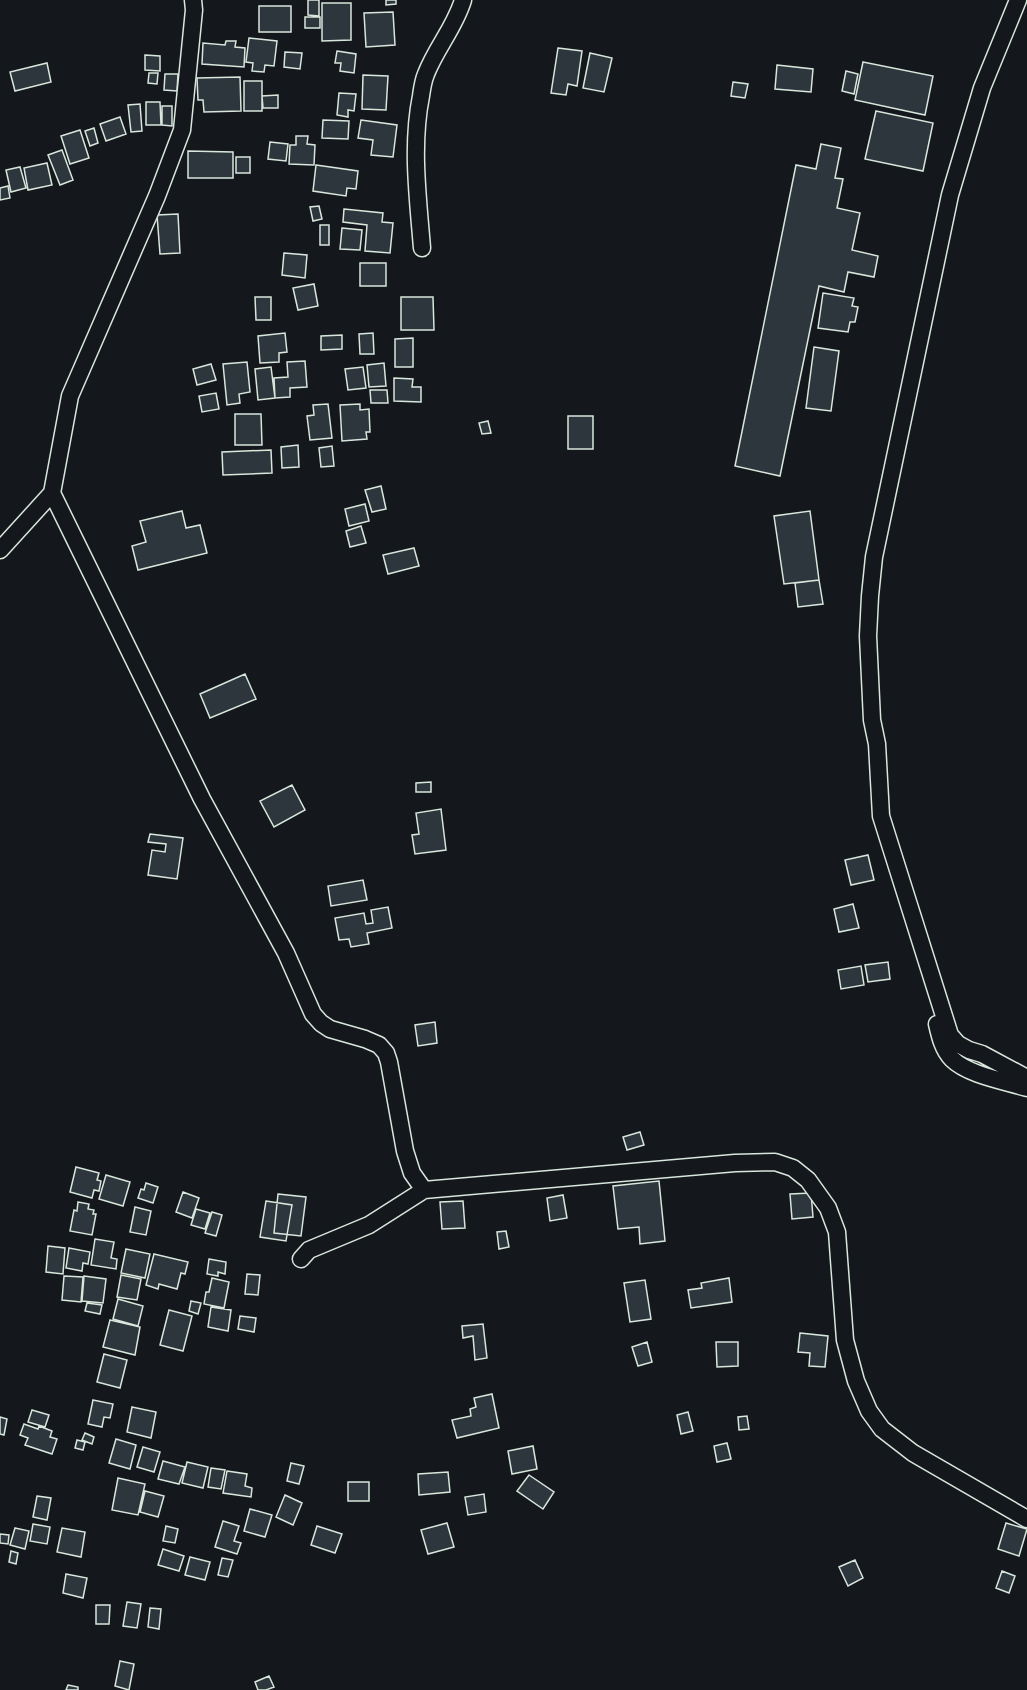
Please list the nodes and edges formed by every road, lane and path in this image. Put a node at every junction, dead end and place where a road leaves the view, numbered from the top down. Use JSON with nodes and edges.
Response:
{"nodes":[{"id":1,"x":193,"y":0,"type":"edge"},
{"id":2,"x":463,"y":0,"type":"edge"},
{"id":3,"x":1018,"y":0,"type":"edge"},
{"id":4,"x":422,"y":248,"type":"dead end"},
{"id":5,"x":52,"y":493,"type":"junction"},
{"id":6,"x":0,"y":550,"type":"edge"},
{"id":7,"x":937,"y":995,"type":"junction"},
{"id":8,"x":1027,"y":1078,"type":"edge"},
{"id":9,"x":1027,"y":1088,"type":"edge"},
{"id":10,"x":424,"y":1191,"type":"junction"},
{"id":11,"x":301,"y":1259,"type":"dead end"},
{"id":12,"x":1027,"y":1519,"type":"edge"}],
"edges":[{"from":1,"to":5,"type":"street"},
{"from":2,"to":4,"type":"street"},
{"from":3,"to":7,"type":"street"},
{"from":5,"to":6,"type":"street"},
{"from":5,"to":10,"type":"street"},
{"from":7,"to":8,"type":"street"},
{"from":7,"to":9,"type":"street"},
{"from":10,"to":11,"type":"street"},
{"from":10,"to":12,"type":"street"}]}
